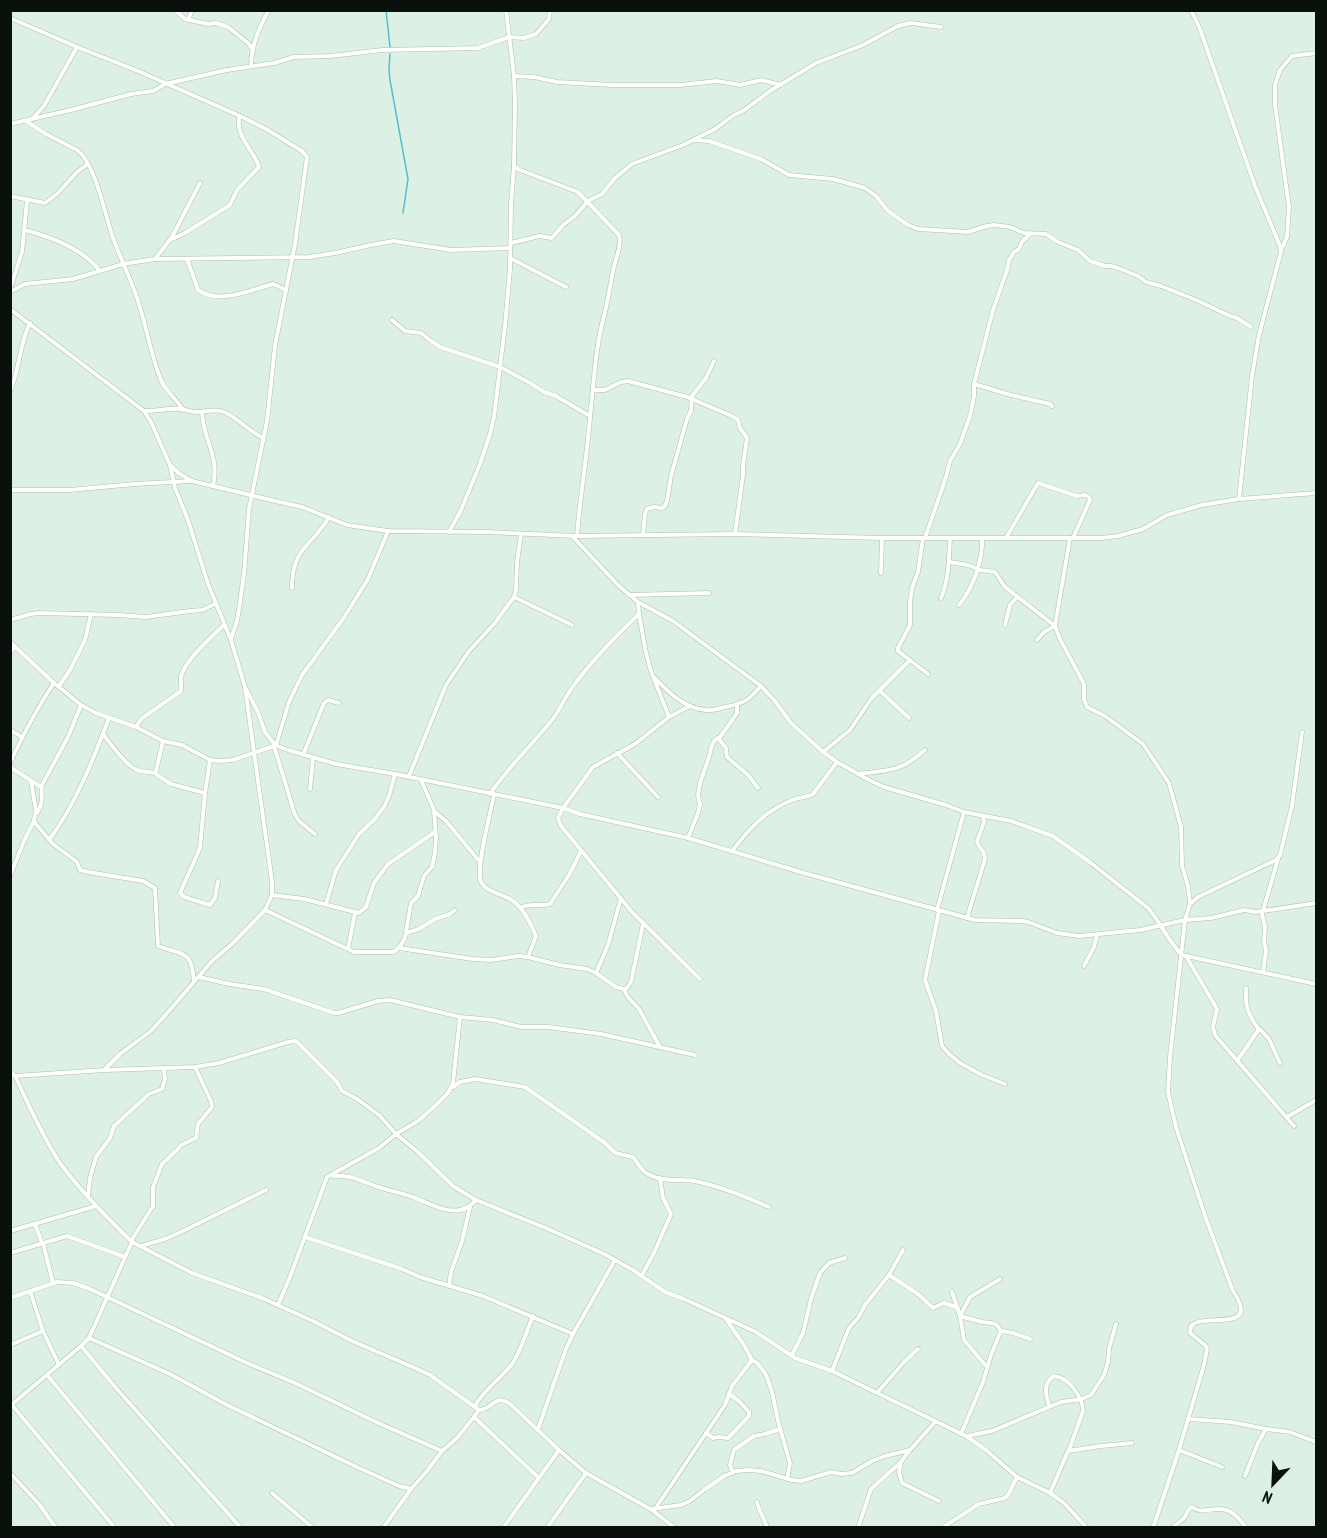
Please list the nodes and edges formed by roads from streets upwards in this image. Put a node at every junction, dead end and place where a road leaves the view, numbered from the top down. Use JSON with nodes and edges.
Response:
{"nodes":[{"id":1,"x":176,"y":10,"type":"edge"},
{"id":2,"x":192,"y":10,"type":"edge"},
{"id":3,"x":269,"y":10,"type":"edge"},
{"id":4,"x":506,"y":10,"type":"edge"},
{"id":5,"x":550,"y":10,"type":"edge"},
{"id":6,"x":1191,"y":10,"type":"edge"},
{"id":7,"x":10,"y":18,"type":"edge"},
{"id":8,"x":188,"y":20,"type":"junction"},
{"id":9,"x":941,"y":27,"type":"dead end"},
{"id":10,"x":509,"y":37,"type":"junction"},
{"id":11,"x":77,"y":47,"type":"junction"},
{"id":12,"x":253,"y":50,"type":"junction"},
{"id":13,"x":1317,"y":53,"type":"edge"},
{"id":14,"x":251,"y":66,"type":"junction"},
{"id":15,"x":514,"y":76,"type":"junction"},
{"id":16,"x":165,"y":84,"type":"junction"},
{"id":17,"x":781,"y":85,"type":"junction"},
{"id":18,"x":240,"y":116,"type":"junction"},
{"id":19,"x":31,"y":119,"type":"junction"},
{"id":20,"x":26,"y":121,"type":"junction"},
{"id":21,"x":10,"y":124,"type":"edge"},
{"id":22,"x":695,"y":140,"type":"junction"},
{"id":23,"x":88,"y":164,"type":"junction"},
{"id":24,"x":514,"y":166,"type":"junction"},
{"id":25,"x":200,"y":183,"type":"dead end"},
{"id":26,"x":11,"y":196,"type":"edge"},
{"id":27,"x":27,"y":201,"type":"junction"},
{"id":28,"x":588,"y":201,"type":"junction"},
{"id":29,"x":25,"y":230,"type":"junction"},
{"id":30,"x":1030,"y":234,"type":"junction"},
{"id":31,"x":170,"y":240,"type":"junction"},
{"id":32,"x":511,"y":246,"type":"junction"},
{"id":33,"x":1281,"y":252,"type":"junction"},
{"id":34,"x":292,"y":257,"type":"junction"},
{"id":35,"x":510,"y":258,"type":"junction"},
{"id":36,"x":155,"y":259,"type":"junction"},
{"id":37,"x":186,"y":259,"type":"junction"},
{"id":38,"x":123,"y":264,"type":"junction"},
{"id":39,"x":99,"y":270,"type":"junction"},
{"id":40,"x":566,"y":287,"type":"dead end"},
{"id":41,"x":10,"y":290,"type":"edge"},
{"id":42,"x":286,"y":291,"type":"junction"},
{"id":43,"x":10,"y":309,"type":"edge"},
{"id":44,"x":392,"y":320,"type":"dead end"},
{"id":45,"x":30,"y":323,"type":"junction"},
{"id":46,"x":1251,"y":327,"type":"dead end"},
{"id":47,"x":714,"y":361,"type":"dead end"},
{"id":48,"x":500,"y":368,"type":"junction"},
{"id":49,"x":974,"y":384,"type":"junction"},
{"id":50,"x":592,"y":390,"type":"junction"},
{"id":51,"x":10,"y":391,"type":"edge"},
{"id":52,"x":692,"y":399,"type":"junction"},
{"id":53,"x":1053,"y":406,"type":"dead end"},
{"id":54,"x":183,"y":410,"type":"junction"},
{"id":55,"x":144,"y":411,"type":"junction"},
{"id":56,"x":201,"y":412,"type":"junction"},
{"id":57,"x":591,"y":416,"type":"junction"},
{"id":58,"x":263,"y":438,"type":"junction"},
{"id":59,"x":170,"y":465,"type":"junction"},
{"id":60,"x":192,"y":480,"type":"junction"},
{"id":61,"x":174,"y":483,"type":"junction"},
{"id":62,"x":213,"y":486,"type":"junction"},
{"id":63,"x":10,"y":490,"type":"edge"},
{"id":64,"x":1317,"y":493,"type":"edge"},
{"id":65,"x":251,"y":496,"type":"junction"},
{"id":66,"x":1239,"y":500,"type":"junction"},
{"id":67,"x":329,"y":517,"type":"junction"},
{"id":68,"x":388,"y":531,"type":"junction"},
{"id":69,"x":449,"y":532,"type":"junction"},
{"id":70,"x":735,"y":534,"type":"junction"},
{"id":71,"x":521,"y":535,"type":"junction"},
{"id":72,"x":644,"y":535,"type":"junction"},
{"id":73,"x":575,"y":536,"type":"junction"},
{"id":74,"x":882,"y":538,"type":"junction"},
{"id":75,"x":924,"y":538,"type":"junction"},
{"id":76,"x":950,"y":538,"type":"junction"},
{"id":77,"x":982,"y":538,"type":"junction"},
{"id":78,"x":1006,"y":538,"type":"junction"},
{"id":79,"x":1071,"y":538,"type":"junction"},
{"id":80,"x":949,"y":562,"type":"junction"},
{"id":81,"x":978,"y":568,"type":"junction"},
{"id":82,"x":881,"y":573,"type":"dead end"},
{"id":83,"x":292,"y":588,"type":"dead end"},
{"id":84,"x":709,"y":593,"type":"dead end"},
{"id":85,"x":629,"y":595,"type":"junction"},
{"id":86,"x":514,"y":597,"type":"junction"},
{"id":87,"x":1017,"y":597,"type":"junction"},
{"id":88,"x":941,"y":598,"type":"dead end"},
{"id":89,"x":638,"y":602,"type":"junction"},
{"id":90,"x":215,"y":604,"type":"junction"},
{"id":91,"x":959,"y":605,"type":"dead end"},
{"id":92,"x":91,"y":614,"type":"junction"},
{"id":93,"x":639,"y":614,"type":"junction"},
{"id":94,"x":10,"y":620,"type":"edge"},
{"id":95,"x":224,"y":625,"type":"junction"},
{"id":96,"x":1005,"y":625,"type":"dead end"},
{"id":97,"x":572,"y":626,"type":"dead end"},
{"id":98,"x":1055,"y":627,"type":"junction"},
{"id":99,"x":231,"y":640,"type":"junction"},
{"id":100,"x":1038,"y":640,"type":"dead end"},
{"id":101,"x":13,"y":644,"type":"edge"},
{"id":102,"x":10,"y":653,"type":"edge"},
{"id":103,"x":909,"y":661,"type":"junction"},
{"id":104,"x":928,"y":674,"type":"dead end"},
{"id":105,"x":654,"y":677,"type":"junction"},
{"id":106,"x":54,"y":683,"type":"junction"},
{"id":107,"x":59,"y":686,"type":"junction"},
{"id":108,"x":761,"y":686,"type":"junction"},
{"id":109,"x":245,"y":687,"type":"junction"},
{"id":110,"x":879,"y":691,"type":"junction"},
{"id":111,"x":339,"y":703,"type":"dead end"},
{"id":112,"x":81,"y":705,"type":"junction"},
{"id":113,"x":737,"y":705,"type":"junction"},
{"id":114,"x":690,"y":706,"type":"junction"},
{"id":115,"x":109,"y":717,"type":"junction"},
{"id":116,"x":669,"y":717,"type":"junction"},
{"id":117,"x":909,"y":718,"type":"dead end"},
{"id":118,"x":136,"y":727,"type":"junction"},
{"id":119,"x":10,"y":730,"type":"edge"},
{"id":120,"x":1302,"y":732,"type":"dead end"},
{"id":121,"x":103,"y":734,"type":"junction"},
{"id":122,"x":22,"y":737,"type":"junction"},
{"id":123,"x":718,"y":738,"type":"junction"},
{"id":124,"x":163,"y":741,"type":"junction"},
{"id":125,"x":274,"y":745,"type":"junction"},
{"id":126,"x":925,"y":750,"type":"dead end"},
{"id":127,"x":823,"y":752,"type":"junction"},
{"id":128,"x":253,"y":753,"type":"junction"},
{"id":129,"x":617,"y":753,"type":"junction"},
{"id":130,"x":303,"y":755,"type":"junction"},
{"id":131,"x":313,"y":758,"type":"junction"},
{"id":132,"x":210,"y":760,"type":"junction"},
{"id":133,"x":837,"y":762,"type":"junction"},
{"id":134,"x":10,"y":765,"type":"edge"},
{"id":135,"x":156,"y":773,"type":"junction"},
{"id":136,"x":396,"y":774,"type":"junction"},
{"id":137,"x":858,"y":774,"type":"junction"},
{"id":138,"x":409,"y":776,"type":"junction"},
{"id":139,"x":421,"y":779,"type":"junction"},
{"id":140,"x":31,"y":781,"type":"junction"},
{"id":141,"x":41,"y":787,"type":"junction"},
{"id":142,"x":758,"y":788,"type":"dead end"},
{"id":143,"x":310,"y":789,"type":"dead end"},
{"id":144,"x":205,"y":793,"type":"junction"},
{"id":145,"x":492,"y":794,"type":"junction"},
{"id":146,"x":658,"y":797,"type":"dead end"},
{"id":147,"x":563,"y":808,"type":"junction"},
{"id":148,"x":434,"y":810,"type":"junction"},
{"id":149,"x":964,"y":812,"type":"junction"},
{"id":150,"x":36,"y":815,"type":"junction"},
{"id":151,"x":983,"y":816,"type":"junction"},
{"id":152,"x":34,"y":820,"type":"junction"},
{"id":153,"x":435,"y":831,"type":"junction"},
{"id":154,"x":315,"y":834,"type":"dead end"},
{"id":155,"x":688,"y":838,"type":"junction"},
{"id":156,"x":49,"y":840,"type":"junction"},
{"id":157,"x":581,"y":851,"type":"junction"},
{"id":158,"x":732,"y":851,"type":"junction"},
{"id":159,"x":1278,"y":858,"type":"junction"},
{"id":160,"x":481,"y":862,"type":"junction"},
{"id":161,"x":10,"y":876,"type":"edge"},
{"id":162,"x":218,"y":881,"type":"dead end"},
{"id":163,"x":272,"y":895,"type":"junction"},
{"id":164,"x":621,"y":898,"type":"junction"},
{"id":165,"x":1317,"y":903,"type":"edge"},
{"id":166,"x":326,"y":904,"type":"junction"},
{"id":167,"x":1190,"y":904,"type":"junction"},
{"id":168,"x":520,"y":908,"type":"junction"},
{"id":169,"x":265,"y":910,"type":"junction"},
{"id":170,"x":455,"y":910,"type":"dead end"},
{"id":171,"x":938,"y":910,"type":"junction"},
{"id":172,"x":1263,"y":911,"type":"junction"},
{"id":173,"x":355,"y":913,"type":"junction"},
{"id":174,"x":967,"y":918,"type":"junction"},
{"id":175,"x":1185,"y":920,"type":"junction"},
{"id":176,"x":643,"y":924,"type":"junction"},
{"id":177,"x":1159,"y":926,"type":"junction"},
{"id":178,"x":406,"y":933,"type":"junction"},
{"id":179,"x":1097,"y":935,"type":"junction"},
{"id":180,"x":399,"y":948,"type":"junction"},
{"id":181,"x":348,"y":949,"type":"junction"},
{"id":182,"x":1184,"y":955,"type":"junction"},
{"id":183,"x":528,"y":957,"type":"junction"},
{"id":184,"x":1084,"y":966,"type":"dead end"},
{"id":185,"x":1263,"y":972,"type":"junction"},
{"id":186,"x":596,"y":973,"type":"junction"},
{"id":187,"x":198,"y":977,"type":"junction"},
{"id":188,"x":700,"y":979,"type":"dead end"},
{"id":189,"x":194,"y":982,"type":"junction"},
{"id":190,"x":1317,"y":984,"type":"edge"},
{"id":191,"x":1246,"y":988,"type":"dead end"},
{"id":192,"x":624,"y":989,"type":"junction"},
{"id":193,"x":460,"y":1017,"type":"junction"},
{"id":194,"x":1259,"y":1030,"type":"junction"},
{"id":195,"x":660,"y":1047,"type":"junction"},
{"id":196,"x":695,"y":1055,"type":"dead end"},
{"id":197,"x":1237,"y":1061,"type":"junction"},
{"id":198,"x":1280,"y":1063,"type":"dead end"},
{"id":199,"x":195,"y":1068,"type":"junction"},
{"id":200,"x":164,"y":1069,"type":"junction"},
{"id":201,"x":105,"y":1070,"type":"junction"},
{"id":202,"x":10,"y":1071,"type":"edge"},
{"id":203,"x":15,"y":1076,"type":"junction"},
{"id":204,"x":1005,"y":1084,"type":"dead end"},
{"id":205,"x":451,"y":1088,"type":"junction"},
{"id":206,"x":1317,"y":1100,"type":"edge"},
{"id":207,"x":1287,"y":1117,"type":"junction"},
{"id":208,"x":1294,"y":1126,"type":"dead end"},
{"id":209,"x":396,"y":1134,"type":"junction"},
{"id":210,"x":327,"y":1177,"type":"junction"},
{"id":211,"x":660,"y":1178,"type":"junction"},
{"id":212,"x":266,"y":1190,"type":"dead end"},
{"id":213,"x":87,"y":1196,"type":"junction"},
{"id":214,"x":476,"y":1200,"type":"junction"},
{"id":215,"x":96,"y":1206,"type":"junction"},
{"id":216,"x":470,"y":1206,"type":"junction"},
{"id":217,"x":769,"y":1207,"type":"dead end"},
{"id":218,"x":35,"y":1224,"type":"junction"},
{"id":219,"x":10,"y":1231,"type":"edge"},
{"id":220,"x":305,"y":1237,"type":"junction"},
{"id":221,"x":131,"y":1242,"type":"junction"},
{"id":222,"x":42,"y":1243,"type":"junction"},
{"id":223,"x":140,"y":1246,"type":"junction"},
{"id":224,"x":903,"y":1250,"type":"dead end"},
{"id":225,"x":10,"y":1253,"type":"edge"},
{"id":226,"x":125,"y":1257,"type":"junction"},
{"id":227,"x":845,"y":1258,"type":"dead end"},
{"id":228,"x":615,"y":1260,"type":"junction"},
{"id":229,"x":642,"y":1275,"type":"junction"},
{"id":230,"x":889,"y":1275,"type":"junction"},
{"id":231,"x":1000,"y":1279,"type":"dead end"},
{"id":232,"x":53,"y":1283,"type":"junction"},
{"id":233,"x":449,"y":1286,"type":"junction"},
{"id":234,"x":30,"y":1291,"type":"junction"},
{"id":235,"x":952,"y":1292,"type":"dead end"},
{"id":236,"x":10,"y":1298,"type":"edge"},
{"id":237,"x":107,"y":1298,"type":"junction"},
{"id":238,"x":278,"y":1305,"type":"junction"},
{"id":239,"x":958,"y":1308,"type":"junction"},
{"id":240,"x":533,"y":1316,"type":"junction"},
{"id":241,"x":960,"y":1316,"type":"junction"},
{"id":242,"x":725,"y":1318,"type":"junction"},
{"id":243,"x":1116,"y":1324,"type":"dead end"},
{"id":244,"x":43,"y":1331,"type":"junction"},
{"id":245,"x":1001,"y":1332,"type":"junction"},
{"id":246,"x":573,"y":1334,"type":"junction"},
{"id":247,"x":89,"y":1338,"type":"junction"},
{"id":248,"x":1030,"y":1339,"type":"dead end"},
{"id":249,"x":10,"y":1345,"type":"edge"},
{"id":250,"x":81,"y":1346,"type":"junction"},
{"id":251,"x":918,"y":1349,"type":"dead end"},
{"id":252,"x":792,"y":1355,"type":"junction"},
{"id":253,"x":752,"y":1360,"type":"junction"},
{"id":254,"x":59,"y":1365,"type":"junction"},
{"id":255,"x":987,"y":1368,"type":"junction"},
{"id":256,"x":832,"y":1371,"type":"junction"},
{"id":257,"x":47,"y":1375,"type":"junction"},
{"id":258,"x":877,"y":1393,"type":"junction"},
{"id":259,"x":729,"y":1394,"type":"junction"},
{"id":260,"x":1081,"y":1400,"type":"junction"},
{"id":261,"x":11,"y":1405,"type":"edge"},
{"id":262,"x":1049,"y":1406,"type":"junction"},
{"id":263,"x":477,"y":1408,"type":"junction"},
{"id":264,"x":474,"y":1417,"type":"junction"},
{"id":265,"x":1188,"y":1419,"type":"junction"},
{"id":266,"x":935,"y":1422,"type":"junction"},
{"id":267,"x":538,"y":1429,"type":"junction"},
{"id":268,"x":780,"y":1429,"type":"junction"},
{"id":269,"x":1266,"y":1429,"type":"junction"},
{"id":270,"x":705,"y":1434,"type":"junction"},
{"id":271,"x":963,"y":1435,"type":"junction"},
{"id":272,"x":1317,"y":1442,"type":"edge"},
{"id":273,"x":1132,"y":1443,"type":"dead end"},
{"id":274,"x":559,"y":1450,"type":"junction"},
{"id":275,"x":910,"y":1450,"type":"junction"},
{"id":276,"x":1069,"y":1450,"type":"junction"},
{"id":277,"x":1179,"y":1450,"type":"junction"},
{"id":278,"x":442,"y":1451,"type":"junction"},
{"id":279,"x":901,"y":1462,"type":"junction"},
{"id":280,"x":1222,"y":1467,"type":"dead end"},
{"id":281,"x":10,"y":1473,"type":"edge"},
{"id":282,"x":586,"y":1473,"type":"junction"},
{"id":283,"x":733,"y":1473,"type":"junction"},
{"id":284,"x":1245,"y":1476,"type":"dead end"},
{"id":285,"x":1017,"y":1477,"type":"junction"},
{"id":286,"x":538,"y":1478,"type":"junction"},
{"id":287,"x":787,"y":1479,"type":"junction"},
{"id":288,"x":399,"y":1486,"type":"junction"},
{"id":289,"x":411,"y":1489,"type":"junction"},
{"id":290,"x":272,"y":1493,"type":"dead end"},
{"id":291,"x":1050,"y":1493,"type":"junction"},
{"id":292,"x":404,"y":1499,"type":"junction"},
{"id":293,"x":939,"y":1501,"type":"dead end"},
{"id":294,"x":757,"y":1502,"type":"dead end"},
{"id":295,"x":653,"y":1509,"type":"junction"},
{"id":296,"x":666,"y":1522,"type":"junction"},
{"id":297,"x":56,"y":1527,"type":"edge"},
{"id":298,"x":115,"y":1527,"type":"edge"},
{"id":299,"x":175,"y":1527,"type":"edge"},
{"id":300,"x":241,"y":1527,"type":"edge"},
{"id":301,"x":313,"y":1527,"type":"edge"},
{"id":302,"x":383,"y":1527,"type":"edge"},
{"id":303,"x":503,"y":1527,"type":"edge"},
{"id":304,"x":547,"y":1527,"type":"edge"},
{"id":305,"x":662,"y":1527,"type":"edge"},
{"id":306,"x":675,"y":1527,"type":"edge"},
{"id":307,"x":768,"y":1527,"type":"edge"},
{"id":308,"x":858,"y":1527,"type":"edge"},
{"id":309,"x":942,"y":1527,"type":"edge"},
{"id":310,"x":1087,"y":1527,"type":"edge"},
{"id":311,"x":1153,"y":1527,"type":"edge"},
{"id":312,"x":1172,"y":1527,"type":"edge"},
{"id":313,"x":1246,"y":1527,"type":"edge"}],
"edges":[{"from":1,"to":8,"type":"street"},
{"from":2,"to":8,"type":"street"},
{"from":3,"to":12,"type":"street"},
{"from":4,"to":10,"type":"street"},
{"from":5,"to":10,"type":"street"},
{"from":6,"to":33,"type":"street"},
{"from":7,"to":11,"type":"street"},
{"from":8,"to":12,"type":"street"},
{"from":9,"to":17,"type":"street"},
{"from":10,"to":14,"type":"street"},
{"from":10,"to":15,"type":"street"},
{"from":11,"to":16,"type":"street"},
{"from":11,"to":19,"type":"street"},
{"from":12,"to":14,"type":"street"},
{"from":13,"to":33,"type":"street"},
{"from":14,"to":16,"type":"street"},
{"from":15,"to":17,"type":"street"},
{"from":15,"to":24,"type":"street"},
{"from":16,"to":18,"type":"street"},
{"from":16,"to":19,"type":"street"},
{"from":17,"to":22,"type":"street"},
{"from":18,"to":31,"type":"street"},
{"from":18,"to":34,"type":"street"},
{"from":19,"to":20,"type":"street"},
{"from":20,"to":21,"type":"street"},
{"from":20,"to":23,"type":"street"},
{"from":22,"to":28,"type":"street"},
{"from":22,"to":30,"type":"street"},
{"from":23,"to":27,"type":"street"},
{"from":23,"to":38,"type":"street"},
{"from":24,"to":28,"type":"street"},
{"from":24,"to":32,"type":"street"},
{"from":25,"to":31,"type":"street"},
{"from":26,"to":27,"type":"street"},
{"from":27,"to":29,"type":"street"},
{"from":28,"to":32,"type":"street"},
{"from":28,"to":50,"type":"street"},
{"from":29,"to":39,"type":"street"},
{"from":29,"to":41,"type":"street"},
{"from":30,"to":46,"type":"street"},
{"from":30,"to":49,"type":"street"},
{"from":31,"to":36,"type":"street"},
{"from":32,"to":34,"type":"street"},
{"from":32,"to":35,"type":"street"},
{"from":33,"to":66,"type":"street"},
{"from":34,"to":37,"type":"street"},
{"from":34,"to":42,"type":"street"},
{"from":35,"to":40,"type":"street"},
{"from":35,"to":48,"type":"street"},
{"from":36,"to":37,"type":"street"},
{"from":36,"to":38,"type":"street"},
{"from":37,"to":42,"type":"street"},
{"from":38,"to":39,"type":"street"},
{"from":38,"to":54,"type":"street"},
{"from":39,"to":41,"type":"street"},
{"from":42,"to":58,"type":"street"},
{"from":43,"to":45,"type":"street"},
{"from":44,"to":48,"type":"street"},
{"from":45,"to":51,"type":"street"},
{"from":45,"to":55,"type":"street"},
{"from":47,"to":52,"type":"street"},
{"from":48,"to":57,"type":"street"},
{"from":48,"to":69,"type":"street"},
{"from":49,"to":53,"type":"street"},
{"from":49,"to":75,"type":"street"},
{"from":50,"to":52,"type":"street"},
{"from":50,"to":57,"type":"street"},
{"from":52,"to":70,"type":"street"},
{"from":52,"to":72,"type":"street"},
{"from":54,"to":55,"type":"street"},
{"from":54,"to":56,"type":"street"},
{"from":55,"to":59,"type":"street"},
{"from":56,"to":58,"type":"street"},
{"from":56,"to":62,"type":"street"},
{"from":57,"to":73,"type":"street"},
{"from":58,"to":65,"type":"street"},
{"from":59,"to":60,"type":"street"},
{"from":59,"to":61,"type":"street"},
{"from":60,"to":61,"type":"street"},
{"from":60,"to":62,"type":"street"},
{"from":61,"to":63,"type":"street"},
{"from":61,"to":90,"type":"street"},
{"from":62,"to":65,"type":"street"},
{"from":64,"to":66,"type":"street"},
{"from":65,"to":67,"type":"street"},
{"from":65,"to":99,"type":"street"},
{"from":66,"to":79,"type":"street"},
{"from":67,"to":68,"type":"street"},
{"from":67,"to":83,"type":"street"},
{"from":68,"to":69,"type":"street"},
{"from":68,"to":125,"type":"street"},
{"from":69,"to":71,"type":"street"},
{"from":70,"to":72,"type":"street"},
{"from":70,"to":74,"type":"street"},
{"from":71,"to":73,"type":"street"},
{"from":71,"to":86,"type":"street"},
{"from":72,"to":73,"type":"street"},
{"from":73,"to":85,"type":"street"},
{"from":74,"to":75,"type":"street"},
{"from":74,"to":82,"type":"street"},
{"from":75,"to":76,"type":"street"},
{"from":75,"to":103,"type":"street"},
{"from":76,"to":77,"type":"street"},
{"from":76,"to":80,"type":"street"},
{"from":77,"to":78,"type":"street"},
{"from":77,"to":81,"type":"street"},
{"from":78,"to":79,"type":"street"},
{"from":78,"to":79,"type":"street"},
{"from":79,"to":98,"type":"street"},
{"from":80,"to":81,"type":"street"},
{"from":80,"to":88,"type":"street"},
{"from":81,"to":87,"type":"street"},
{"from":81,"to":91,"type":"street"},
{"from":84,"to":85,"type":"street"},
{"from":85,"to":89,"type":"street"},
{"from":86,"to":97,"type":"street"},
{"from":86,"to":138,"type":"street"},
{"from":87,"to":96,"type":"street"},
{"from":87,"to":98,"type":"street"},
{"from":89,"to":93,"type":"street"},
{"from":89,"to":108,"type":"street"},
{"from":90,"to":92,"type":"street"},
{"from":90,"to":95,"type":"street"},
{"from":92,"to":94,"type":"street"},
{"from":92,"to":107,"type":"street"},
{"from":93,"to":105,"type":"street"},
{"from":93,"to":145,"type":"street"},
{"from":95,"to":99,"type":"street"},
{"from":95,"to":118,"type":"street"},
{"from":98,"to":100,"type":"street"},
{"from":98,"to":167,"type":"street"},
{"from":99,"to":109,"type":"street"},
{"from":101,"to":102,"type":"street"},
{"from":101,"to":106,"type":"street"},
{"from":103,"to":104,"type":"street"},
{"from":103,"to":110,"type":"street"},
{"from":105,"to":114,"type":"street"},
{"from":105,"to":116,"type":"street"},
{"from":106,"to":107,"type":"street"},
{"from":106,"to":122,"type":"street"},
{"from":107,"to":112,"type":"street"},
{"from":108,"to":113,"type":"street"},
{"from":108,"to":127,"type":"street"},
{"from":109,"to":125,"type":"street"},
{"from":109,"to":128,"type":"street"},
{"from":110,"to":117,"type":"street"},
{"from":110,"to":127,"type":"street"},
{"from":111,"to":130,"type":"street"},
{"from":112,"to":115,"type":"street"},
{"from":112,"to":141,"type":"street"},
{"from":113,"to":114,"type":"street"},
{"from":113,"to":123,"type":"street"},
{"from":114,"to":116,"type":"street"},
{"from":115,"to":118,"type":"street"},
{"from":115,"to":121,"type":"street"},
{"from":116,"to":129,"type":"street"},
{"from":118,"to":124,"type":"street"},
{"from":119,"to":122,"type":"street"},
{"from":120,"to":159,"type":"street"},
{"from":121,"to":135,"type":"street"},
{"from":121,"to":156,"type":"street"},
{"from":122,"to":134,"type":"street"},
{"from":123,"to":142,"type":"street"},
{"from":123,"to":155,"type":"street"},
{"from":124,"to":132,"type":"street"},
{"from":124,"to":135,"type":"street"},
{"from":125,"to":128,"type":"street"},
{"from":125,"to":130,"type":"street"},
{"from":125,"to":154,"type":"street"},
{"from":126,"to":137,"type":"street"},
{"from":127,"to":133,"type":"street"},
{"from":128,"to":132,"type":"street"},
{"from":128,"to":163,"type":"street"},
{"from":129,"to":146,"type":"street"},
{"from":129,"to":147,"type":"street"},
{"from":130,"to":131,"type":"street"},
{"from":131,"to":136,"type":"street"},
{"from":131,"to":143,"type":"street"},
{"from":132,"to":144,"type":"street"},
{"from":133,"to":137,"type":"street"},
{"from":133,"to":158,"type":"street"},
{"from":134,"to":140,"type":"street"},
{"from":135,"to":144,"type":"street"},
{"from":136,"to":138,"type":"street"},
{"from":136,"to":166,"type":"street"},
{"from":137,"to":149,"type":"street"},
{"from":138,"to":139,"type":"street"},
{"from":139,"to":145,"type":"street"},
{"from":139,"to":148,"type":"street"},
{"from":140,"to":141,"type":"street"},
{"from":140,"to":150,"type":"street"},
{"from":141,"to":150,"type":"street"},
{"from":144,"to":162,"type":"street"},
{"from":145,"to":147,"type":"street"},
{"from":145,"to":160,"type":"street"},
{"from":147,"to":155,"type":"street"},
{"from":147,"to":157,"type":"street"},
{"from":148,"to":153,"type":"street"},
{"from":148,"to":160,"type":"street"},
{"from":149,"to":151,"type":"street"},
{"from":149,"to":171,"type":"street"},
{"from":150,"to":152,"type":"street"},
{"from":151,"to":174,"type":"street"},
{"from":151,"to":177,"type":"street"},
{"from":152,"to":156,"type":"street"},
{"from":152,"to":161,"type":"street"},
{"from":153,"to":173,"type":"street"},
{"from":153,"to":178,"type":"street"},
{"from":155,"to":158,"type":"street"},
{"from":156,"to":189,"type":"street"},
{"from":157,"to":164,"type":"street"},
{"from":157,"to":168,"type":"street"},
{"from":158,"to":171,"type":"street"},
{"from":159,"to":167,"type":"street"},
{"from":159,"to":172,"type":"street"},
{"from":160,"to":168,"type":"street"},
{"from":163,"to":166,"type":"street"},
{"from":163,"to":169,"type":"street"},
{"from":164,"to":176,"type":"street"},
{"from":164,"to":186,"type":"street"},
{"from":165,"to":172,"type":"street"},
{"from":166,"to":173,"type":"street"},
{"from":167,"to":175,"type":"street"},
{"from":168,"to":183,"type":"street"},
{"from":169,"to":181,"type":"street"},
{"from":169,"to":187,"type":"street"},
{"from":170,"to":178,"type":"street"},
{"from":171,"to":174,"type":"street"},
{"from":171,"to":204,"type":"street"},
{"from":172,"to":175,"type":"street"},
{"from":172,"to":185,"type":"street"},
{"from":173,"to":181,"type":"street"},
{"from":174,"to":179,"type":"street"},
{"from":175,"to":177,"type":"street"},
{"from":175,"to":182,"type":"street"},
{"from":176,"to":188,"type":"street"},
{"from":176,"to":192,"type":"street"},
{"from":177,"to":179,"type":"street"},
{"from":177,"to":182,"type":"street"},
{"from":178,"to":180,"type":"street"},
{"from":179,"to":184,"type":"street"},
{"from":180,"to":181,"type":"street"},
{"from":180,"to":183,"type":"street"},
{"from":182,"to":185,"type":"street"},
{"from":182,"to":197,"type":"street"},
{"from":182,"to":265,"type":"street"},
{"from":183,"to":186,"type":"street"},
{"from":185,"to":190,"type":"street"},
{"from":186,"to":192,"type":"street"},
{"from":187,"to":189,"type":"street"},
{"from":187,"to":193,"type":"street"},
{"from":189,"to":201,"type":"street"},
{"from":191,"to":194,"type":"street"},
{"from":192,"to":195,"type":"street"},
{"from":193,"to":195,"type":"street"},
{"from":193,"to":205,"type":"street"},
{"from":194,"to":197,"type":"street"},
{"from":194,"to":198,"type":"street"},
{"from":195,"to":196,"type":"street"},
{"from":197,"to":207,"type":"street"},
{"from":199,"to":200,"type":"street"},
{"from":199,"to":209,"type":"street"},
{"from":199,"to":221,"type":"street"},
{"from":200,"to":201,"type":"street"},
{"from":200,"to":213,"type":"street"},
{"from":201,"to":203,"type":"street"},
{"from":202,"to":203,"type":"street"},
{"from":203,"to":213,"type":"street"},
{"from":205,"to":209,"type":"street"},
{"from":205,"to":211,"type":"street"},
{"from":206,"to":207,"type":"street"},
{"from":207,"to":208,"type":"street"},
{"from":209,"to":210,"type":"street"},
{"from":209,"to":214,"type":"street"},
{"from":210,"to":216,"type":"street"},
{"from":210,"to":220,"type":"street"},
{"from":211,"to":217,"type":"street"},
{"from":211,"to":229,"type":"street"},
{"from":212,"to":223,"type":"street"},
{"from":213,"to":215,"type":"street"},
{"from":214,"to":216,"type":"street"},
{"from":214,"to":228,"type":"street"},
{"from":215,"to":218,"type":"street"},
{"from":215,"to":221,"type":"street"},
{"from":216,"to":233,"type":"street"},
{"from":218,"to":219,"type":"street"},
{"from":218,"to":222,"type":"street"},
{"from":220,"to":233,"type":"street"},
{"from":220,"to":238,"type":"street"},
{"from":221,"to":223,"type":"street"},
{"from":221,"to":226,"type":"street"},
{"from":222,"to":225,"type":"street"},
{"from":222,"to":226,"type":"street"},
{"from":222,"to":232,"type":"street"},
{"from":223,"to":238,"type":"street"},
{"from":224,"to":230,"type":"street"},
{"from":226,"to":237,"type":"street"},
{"from":227,"to":252,"type":"street"},
{"from":228,"to":229,"type":"street"},
{"from":228,"to":246,"type":"street"},
{"from":229,"to":242,"type":"street"},
{"from":230,"to":239,"type":"street"},
{"from":230,"to":256,"type":"street"},
{"from":231,"to":241,"type":"street"},
{"from":232,"to":234,"type":"street"},
{"from":232,"to":237,"type":"street"},
{"from":233,"to":240,"type":"street"},
{"from":234,"to":236,"type":"street"},
{"from":234,"to":244,"type":"street"},
{"from":235,"to":239,"type":"street"},
{"from":237,"to":247,"type":"street"},
{"from":237,"to":278,"type":"street"},
{"from":238,"to":263,"type":"street"},
{"from":239,"to":241,"type":"street"},
{"from":240,"to":246,"type":"street"},
{"from":240,"to":263,"type":"street"},
{"from":241,"to":245,"type":"street"},
{"from":241,"to":255,"type":"street"},
{"from":242,"to":252,"type":"street"},
{"from":242,"to":253,"type":"street"},
{"from":243,"to":260,"type":"street"},
{"from":244,"to":249,"type":"street"},
{"from":244,"to":254,"type":"street"},
{"from":245,"to":248,"type":"street"},
{"from":245,"to":255,"type":"street"},
{"from":246,"to":267,"type":"street"},
{"from":247,"to":250,"type":"street"},
{"from":247,"to":288,"type":"street"},
{"from":250,"to":254,"type":"street"},
{"from":250,"to":300,"type":"street"},
{"from":251,"to":258,"type":"street"},
{"from":252,"to":256,"type":"street"},
{"from":253,"to":259,"type":"street"},
{"from":253,"to":268,"type":"street"},
{"from":254,"to":257,"type":"street"},
{"from":255,"to":271,"type":"street"},
{"from":256,"to":258,"type":"street"},
{"from":257,"to":261,"type":"street"},
{"from":257,"to":299,"type":"street"},
{"from":258,"to":266,"type":"street"},
{"from":259,"to":270,"type":"street"},
{"from":259,"to":270,"type":"street"},
{"from":260,"to":262,"type":"street"},
{"from":260,"to":262,"type":"street"},
{"from":260,"to":276,"type":"street"},
{"from":261,"to":298,"type":"street"},
{"from":262,"to":271,"type":"street"},
{"from":263,"to":264,"type":"street"},
{"from":263,"to":267,"type":"street"},
{"from":264,"to":278,"type":"street"},
{"from":264,"to":286,"type":"street"},
{"from":265,"to":269,"type":"street"},
{"from":265,"to":277,"type":"street"},
{"from":266,"to":271,"type":"street"},
{"from":266,"to":275,"type":"street"},
{"from":267,"to":274,"type":"street"},
{"from":268,"to":283,"type":"street"},
{"from":268,"to":287,"type":"street"},
{"from":269,"to":272,"type":"street"},
{"from":269,"to":284,"type":"street"},
{"from":270,"to":295,"type":"street"},
{"from":271,"to":285,"type":"street"},
{"from":273,"to":276,"type":"street"},
{"from":274,"to":282,"type":"street"},
{"from":274,"to":286,"type":"street"},
{"from":275,"to":279,"type":"street"},
{"from":275,"to":287,"type":"street"},
{"from":276,"to":291,"type":"street"},
{"from":277,"to":280,"type":"street"},
{"from":277,"to":311,"type":"street"},
{"from":278,"to":289,"type":"street"},
{"from":279,"to":293,"type":"street"},
{"from":279,"to":308,"type":"street"},
{"from":281,"to":297,"type":"street"},
{"from":282,"to":295,"type":"street"},
{"from":282,"to":304,"type":"street"},
{"from":283,"to":287,"type":"street"},
{"from":283,"to":295,"type":"street"},
{"from":285,"to":291,"type":"street"},
{"from":285,"to":309,"type":"street"},
{"from":286,"to":303,"type":"street"},
{"from":288,"to":289,"type":"street"},
{"from":288,"to":292,"type":"street"},
{"from":289,"to":292,"type":"street"},
{"from":290,"to":301,"type":"street"},
{"from":291,"to":310,"type":"street"},
{"from":292,"to":302,"type":"street"},
{"from":294,"to":307,"type":"street"},
{"from":295,"to":296,"type":"street"},
{"from":296,"to":305,"type":"street"},
{"from":296,"to":306,"type":"street"},
{"from":312,"to":313,"type":"street"}]}
